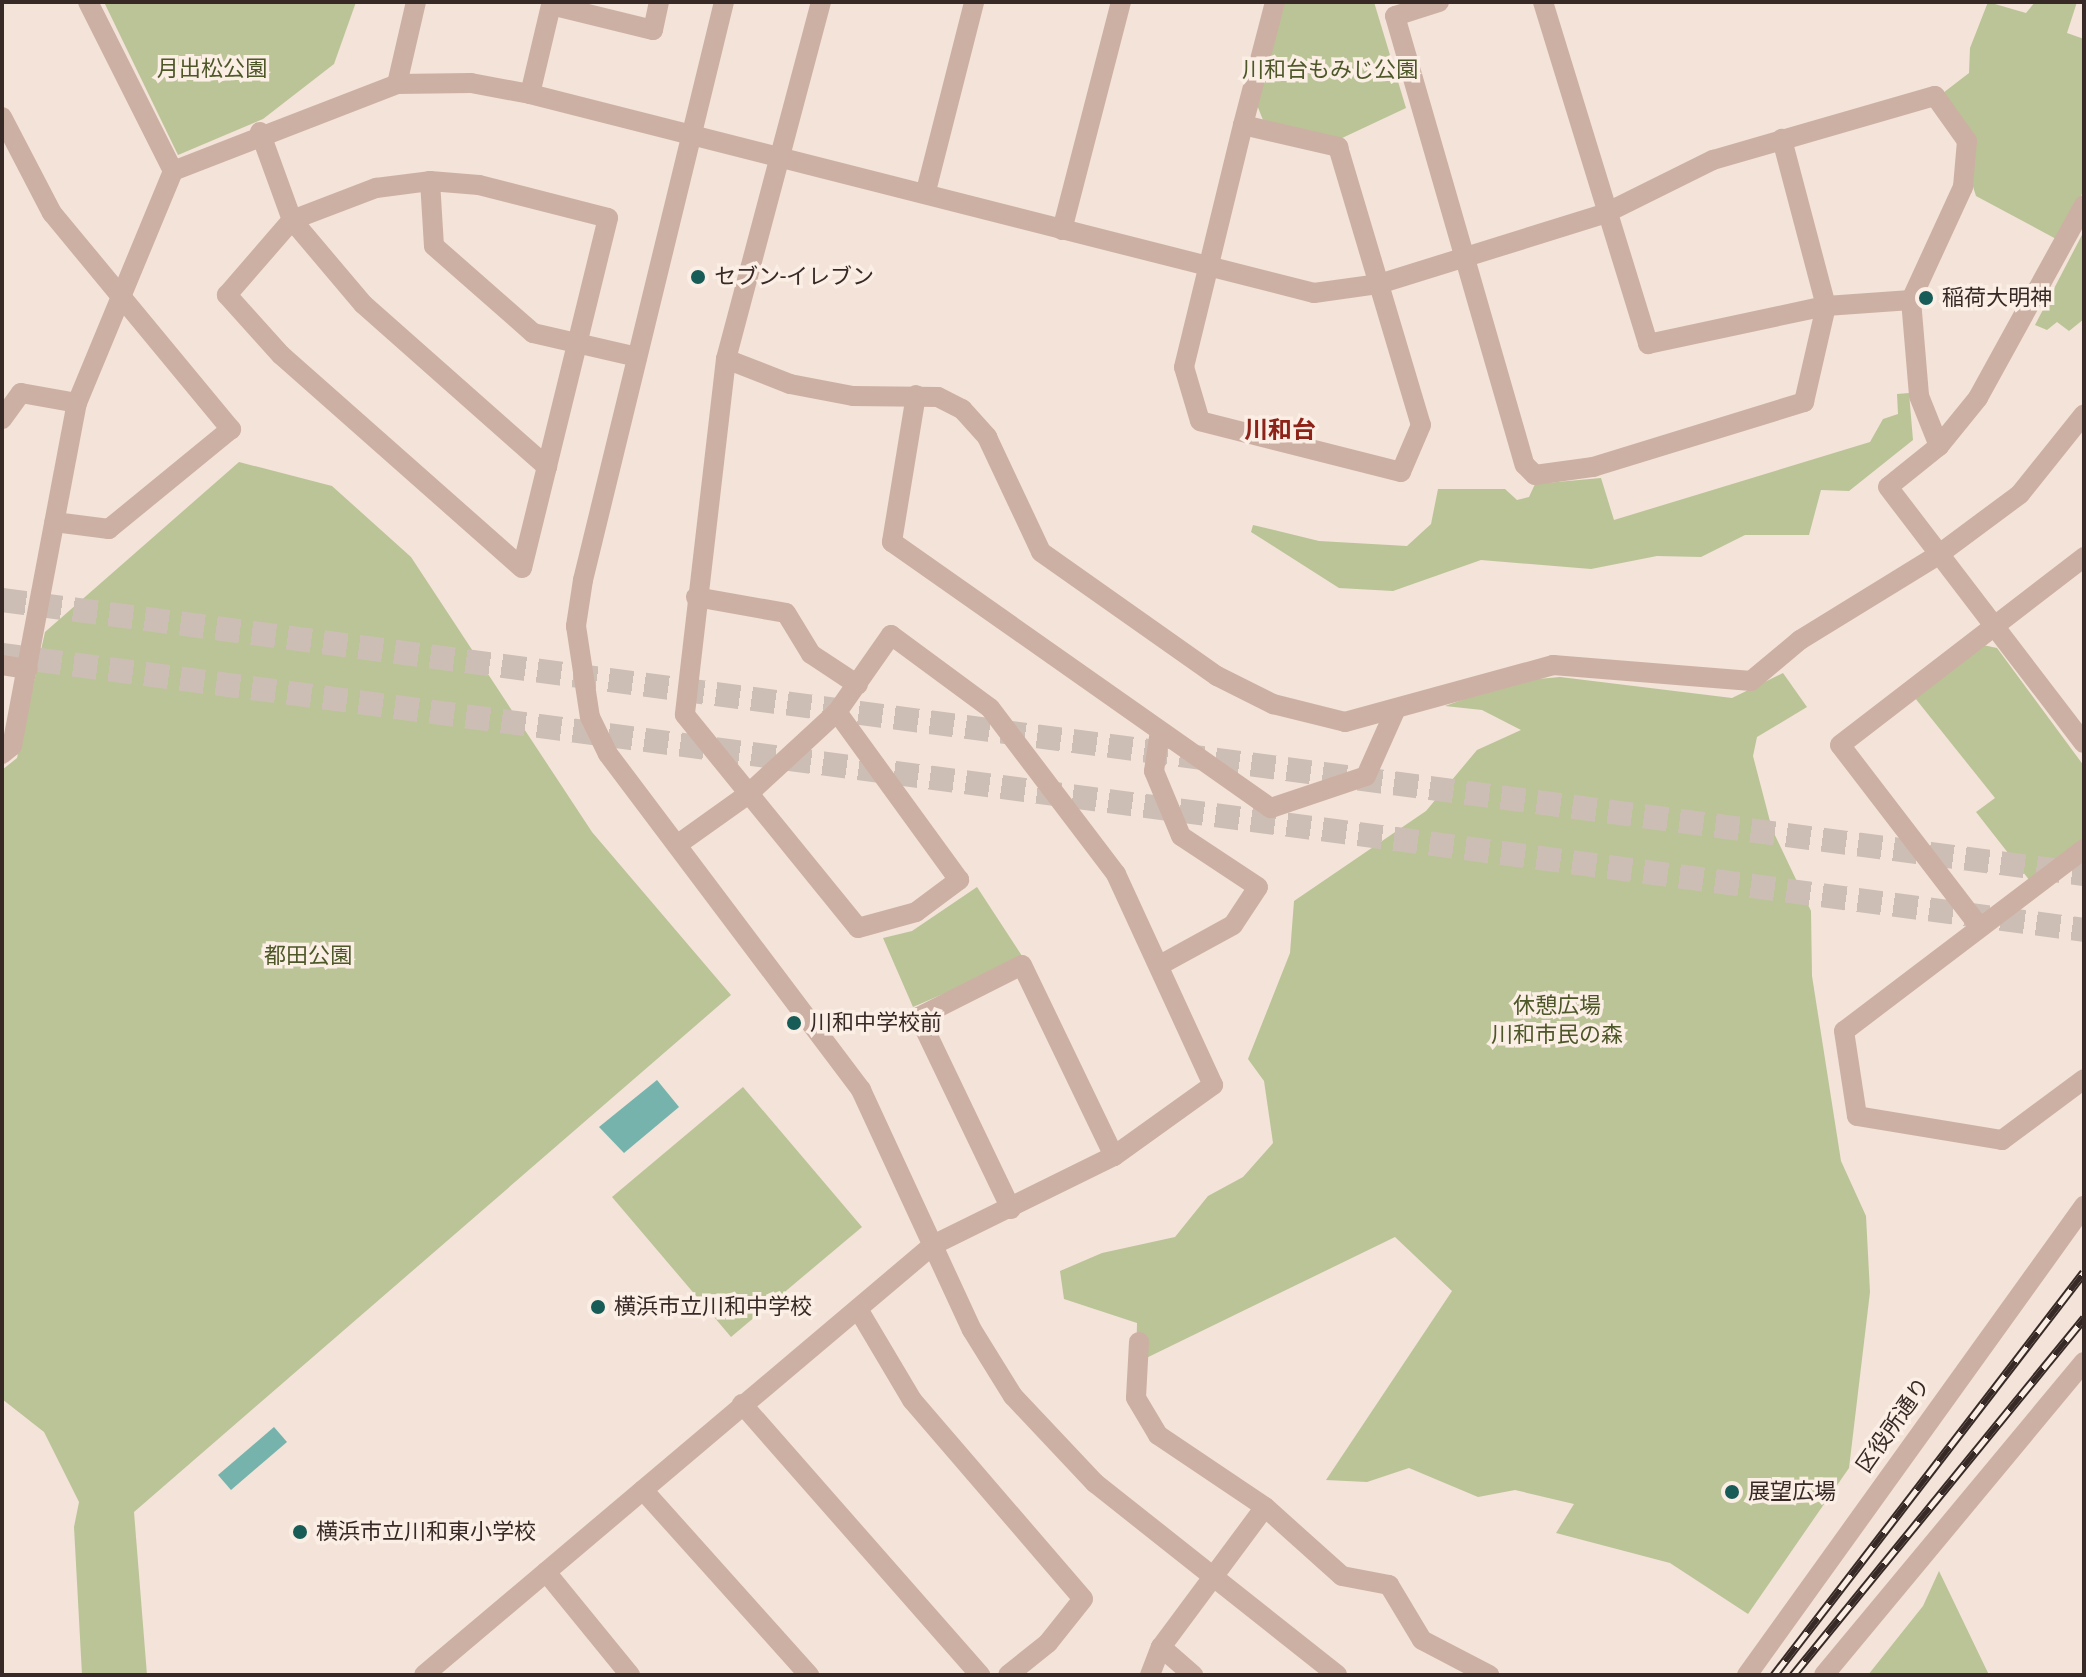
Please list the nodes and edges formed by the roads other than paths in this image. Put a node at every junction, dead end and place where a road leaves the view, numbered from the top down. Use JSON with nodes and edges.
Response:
{"nodes":[{"id":1,"x":88,"y":2,"type":"edge"},
{"id":2,"x":416,"y":2,"type":"edge"},
{"id":3,"x":659,"y":2,"type":"edge"},
{"id":4,"x":724,"y":2,"type":"edge"},
{"id":5,"x":821,"y":2,"type":"edge"},
{"id":6,"x":974,"y":2,"type":"edge"},
{"id":7,"x":1121,"y":2,"type":"edge"},
{"id":8,"x":1275,"y":2,"type":"edge"},
{"id":9,"x":1439,"y":2,"type":"edge"},
{"id":10,"x":1543,"y":2,"type":"edge"},
{"id":11,"x":544,"y":4,"type":"edge"},
{"id":12,"x":397,"y":84,"type":"junction"},
{"id":13,"x":530,"y":94,"type":"junction"},
{"id":14,"x":2,"y":117,"type":"edge"},
{"id":15,"x":1243,"y":125,"type":"junction"},
{"id":16,"x":260,"y":132,"type":"junction"},
{"id":17,"x":690,"y":135,"type":"junction"},
{"id":18,"x":1782,"y":139,"type":"junction"},
{"id":19,"x":783,"y":157,"type":"junction"},
{"id":20,"x":173,"y":171,"type":"junction"},
{"id":21,"x":430,"y":181,"type":"junction"},
{"id":22,"x":926,"y":191,"type":"junction"},
{"id":23,"x":2084,"y":205,"type":"edge"},
{"id":24,"x":1604,"y":214,"type":"junction"},
{"id":25,"x":292,"y":220,"type":"junction"},
{"id":26,"x":1062,"y":230,"type":"junction"},
{"id":27,"x":1464,"y":257,"type":"junction"},
{"id":28,"x":1208,"y":270,"type":"junction"},
{"id":29,"x":1379,"y":284,"type":"junction"},
{"id":30,"x":118,"y":293,"type":"junction"},
{"id":31,"x":1911,"y":300,"type":"junction"},
{"id":32,"x":1826,"y":306,"type":"junction"},
{"id":33,"x":577,"y":346,"type":"junction"},
{"id":34,"x":637,"y":357,"type":"junction"},
{"id":35,"x":726,"y":359,"type":"junction"},
{"id":36,"x":916,"y":395,"type":"junction"},
{"id":37,"x":77,"y":403,"type":"junction"},
{"id":38,"x":2084,"y":414,"type":"edge"},
{"id":39,"x":2,"y":419,"type":"edge"},
{"id":40,"x":1939,"y":446,"type":"junction"},
{"id":41,"x":547,"y":467,"type":"junction"},
{"id":42,"x":54,"y":522,"type":"junction"},
{"id":43,"x":1938,"y":555,"type":"junction"},
{"id":44,"x":2084,"y":557,"type":"edge"},
{"id":45,"x":696,"y":597,"type":"junction"},
{"id":46,"x":1993,"y":627,"type":"junction"},
{"id":47,"x":2,"y":665,"type":"edge"},
{"id":48,"x":28,"y":669,"type":"junction"},
{"id":49,"x":858,"y":685,"type":"junction"},
{"id":50,"x":837,"y":712,"type":"junction"},
{"id":51,"x":1394,"y":713,"type":"junction"},
{"id":52,"x":1160,"y":731,"type":"junction"},
{"id":53,"x":2084,"y":743,"type":"edge"},
{"id":54,"x":2,"y":754,"type":"edge"},
{"id":55,"x":747,"y":795,"type":"junction"},
{"id":56,"x":677,"y":845,"type":"junction"},
{"id":57,"x":2084,"y":849,"type":"edge"},
{"id":58,"x":1979,"y":926,"type":"junction"},
{"id":59,"x":1160,"y":965,"type":"junction"},
{"id":60,"x":2084,"y":1079,"type":"edge"},
{"id":61,"x":1114,"y":1156,"type":"junction"},
{"id":62,"x":2084,"y":1206,"type":"edge"},
{"id":63,"x":1011,"y":1209,"type":"junction"},
{"id":64,"x":933,"y":1245,"type":"junction"},
{"id":65,"x":858,"y":1309,"type":"junction"},
{"id":66,"x":1139,"y":1342,"type":"dead end"},
{"id":67,"x":2084,"y":1362,"type":"edge"},
{"id":68,"x":742,"y":1404,"type":"junction"},
{"id":69,"x":643,"y":1490,"type":"junction"},
{"id":70,"x":1265,"y":1507,"type":"junction"},
{"id":71,"x":546,"y":1572,"type":"junction"},
{"id":72,"x":1211,"y":1576,"type":"junction"},
{"id":73,"x":1161,"y":1647,"type":"junction"},
{"id":74,"x":424,"y":1675,"type":"edge"},
{"id":75,"x":630,"y":1675,"type":"edge"},
{"id":76,"x":809,"y":1675,"type":"edge"},
{"id":77,"x":980,"y":1675,"type":"edge"},
{"id":78,"x":1008,"y":1675,"type":"edge"},
{"id":79,"x":1150,"y":1675,"type":"edge"},
{"id":80,"x":1193,"y":1675,"type":"edge"},
{"id":81,"x":1337,"y":1675,"type":"edge"},
{"id":82,"x":1489,"y":1675,"type":"edge"},
{"id":83,"x":1747,"y":1675,"type":"edge"},
{"id":84,"x":1824,"y":1675,"type":"edge"}],
"edges":[{"from":1,"to":20,"type":"street"},
{"from":2,"to":12,"type":"street"},
{"from":3,"to":11,"type":"street"},
{"from":4,"to":17,"type":"street"},
{"from":5,"to":19,"type":"street"},
{"from":6,"to":22,"type":"street"},
{"from":7,"to":26,"type":"street"},
{"from":8,"to":15,"type":"street"},
{"from":9,"to":27,"type":"street"},
{"from":10,"to":24,"type":"street"},
{"from":11,"to":13,"type":"street"},
{"from":12,"to":13,"type":"street"},
{"from":12,"to":16,"type":"street"},
{"from":13,"to":17,"type":"street"},
{"from":14,"to":30,"type":"street"},
{"from":15,"to":28,"type":"street"},
{"from":15,"to":29,"type":"street"},
{"from":16,"to":20,"type":"street"},
{"from":16,"to":25,"type":"street"},
{"from":17,"to":19,"type":"street"},
{"from":17,"to":34,"type":"street"},
{"from":18,"to":24,"type":"street"},
{"from":18,"to":31,"type":"street"},
{"from":18,"to":32,"type":"street"},
{"from":19,"to":22,"type":"street"},
{"from":19,"to":35,"type":"street"},
{"from":20,"to":30,"type":"street"},
{"from":21,"to":25,"type":"street"},
{"from":21,"to":33,"type":"street"},
{"from":21,"to":33,"type":"street"},
{"from":22,"to":26,"type":"street"},
{"from":23,"to":40,"type":"street"},
{"from":24,"to":27,"type":"street"},
{"from":24,"to":32,"type":"street"},
{"from":25,"to":41,"type":"street"},
{"from":25,"to":41,"type":"street"},
{"from":26,"to":28,"type":"street"},
{"from":27,"to":29,"type":"street"},
{"from":27,"to":32,"type":"street"},
{"from":28,"to":29,"type":"street"},
{"from":28,"to":29,"type":"street"},
{"from":30,"to":37,"type":"street"},
{"from":30,"to":42,"type":"street"},
{"from":31,"to":32,"type":"street"},
{"from":31,"to":40,"type":"street"},
{"from":33,"to":34,"type":"street"},
{"from":33,"to":41,"type":"street"},
{"from":34,"to":56,"type":"street"},
{"from":35,"to":36,"type":"street"},
{"from":35,"to":45,"type":"street"},
{"from":36,"to":51,"type":"street"},
{"from":36,"to":52,"type":"street"},
{"from":37,"to":39,"type":"street"},
{"from":37,"to":42,"type":"street"},
{"from":38,"to":43,"type":"street"},
{"from":40,"to":43,"type":"street"},
{"from":42,"to":48,"type":"street"},
{"from":43,"to":46,"type":"street"},
{"from":43,"to":51,"type":"street"},
{"from":44,"to":46,"type":"street"},
{"from":45,"to":49,"type":"street"},
{"from":45,"to":55,"type":"street"},
{"from":46,"to":53,"type":"street"},
{"from":46,"to":58,"type":"street"},
{"from":47,"to":48,"type":"street"},
{"from":48,"to":54,"type":"street"},
{"from":49,"to":50,"type":"street"},
{"from":49,"to":59,"type":"street"},
{"from":50,"to":55,"type":"street"},
{"from":50,"to":55,"type":"street"},
{"from":51,"to":52,"type":"street"},
{"from":52,"to":59,"type":"street"},
{"from":55,"to":56,"type":"street"},
{"from":56,"to":64,"type":"street"},
{"from":57,"to":58,"type":"street"},
{"from":58,"to":60,"type":"street"},
{"from":59,"to":61,"type":"street"},
{"from":61,"to":63,"type":"street"},
{"from":61,"to":63,"type":"street"},
{"from":62,"to":83,"type":"street","name":"区役所通り"},
{"from":63,"to":64,"type":"street"},
{"from":64,"to":65,"type":"street"},
{"from":64,"to":72,"type":"street"},
{"from":65,"to":68,"type":"street"},
{"from":65,"to":78,"type":"street"},
{"from":66,"to":70,"type":"street"},
{"from":67,"to":84,"type":"street"},
{"from":68,"to":69,"type":"street"},
{"from":68,"to":77,"type":"street"},
{"from":69,"to":71,"type":"street"},
{"from":69,"to":76,"type":"street"},
{"from":70,"to":72,"type":"street"},
{"from":70,"to":82,"type":"street"},
{"from":71,"to":74,"type":"street"},
{"from":71,"to":75,"type":"street"},
{"from":72,"to":73,"type":"street"},
{"from":72,"to":81,"type":"street"},
{"from":73,"to":79,"type":"street"},
{"from":73,"to":80,"type":"street"}]}
